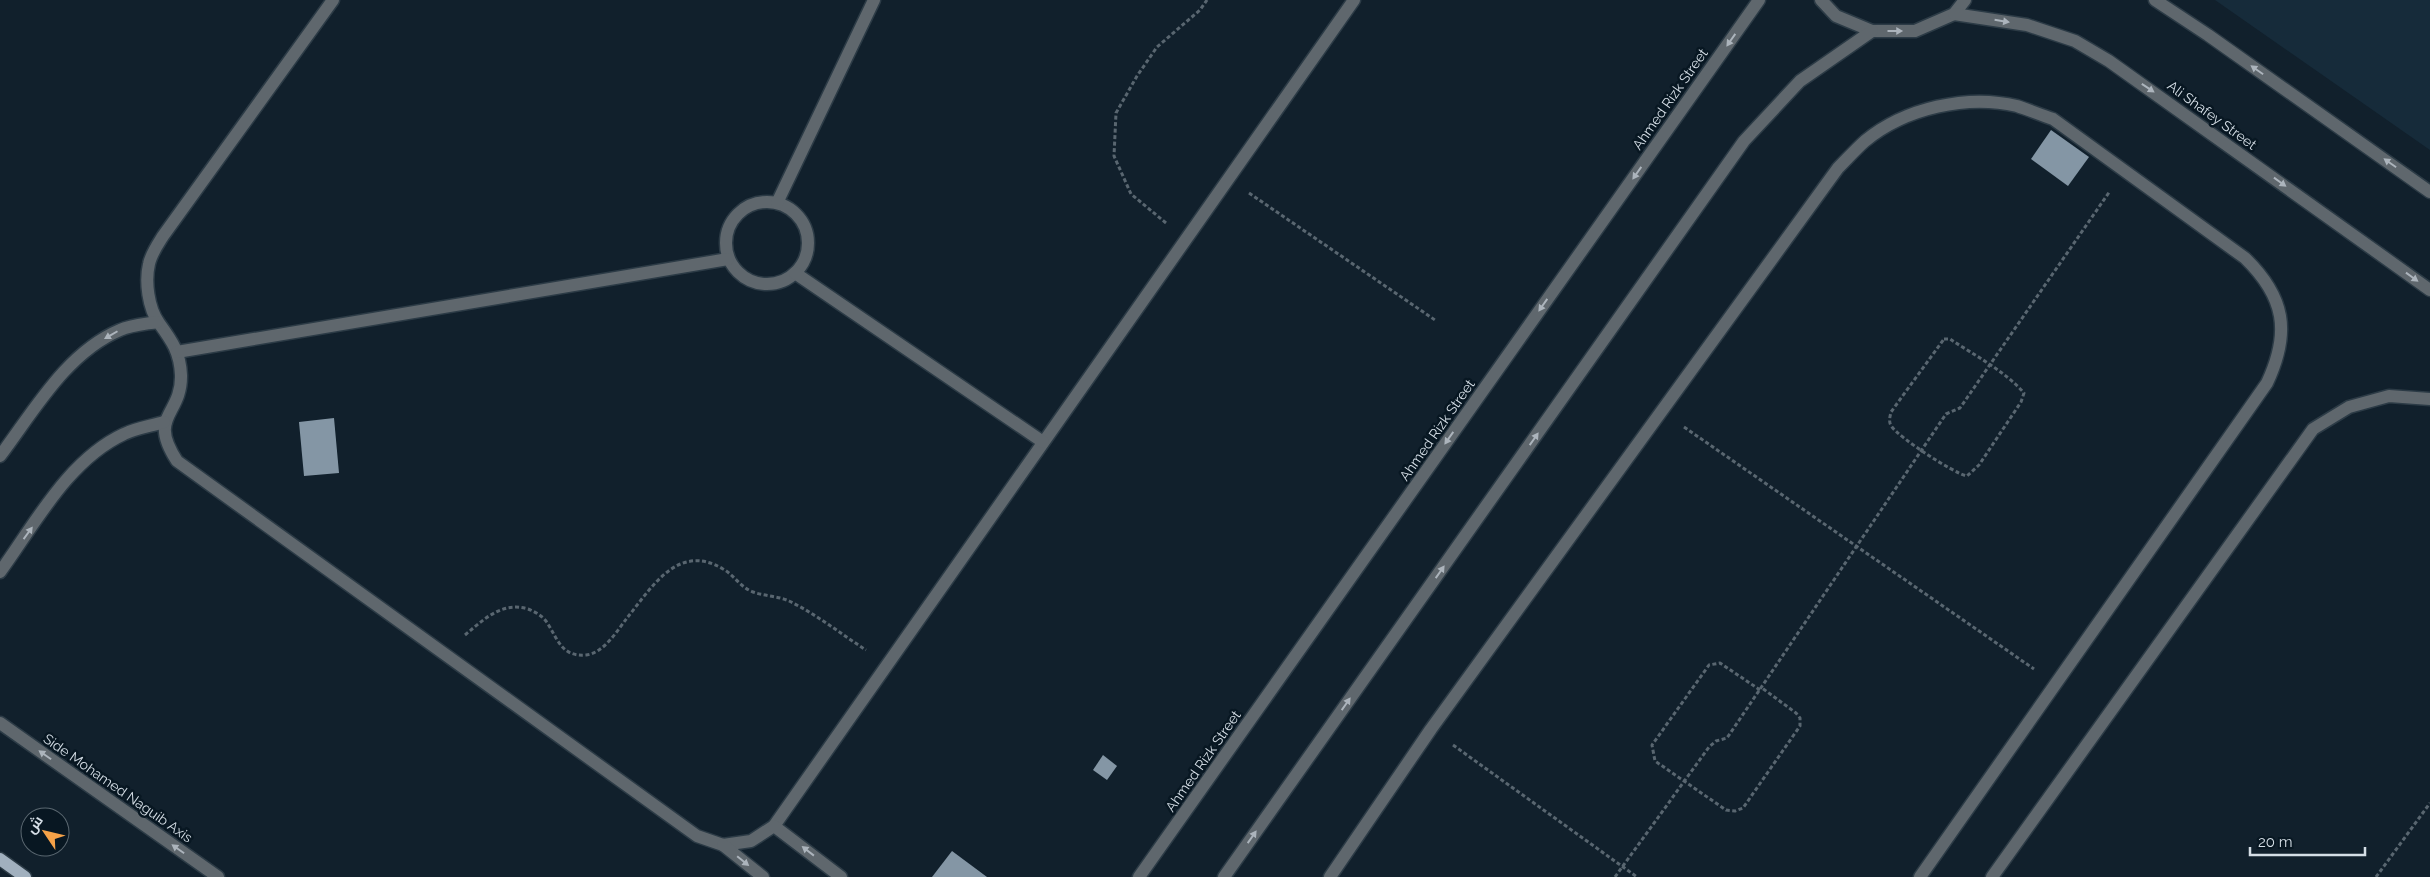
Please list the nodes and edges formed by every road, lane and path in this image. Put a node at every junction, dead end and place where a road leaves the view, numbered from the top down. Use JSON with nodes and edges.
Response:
{"nodes":[{"id":1,"x":333,"y":0,"type":"edge"},
{"id":2,"x":874,"y":0,"type":"edge"},
{"id":3,"x":1207,"y":0,"type":"edge"},
{"id":4,"x":1354,"y":0,"type":"edge"},
{"id":5,"x":1759,"y":0,"type":"edge"},
{"id":6,"x":1821,"y":0,"type":"edge"},
{"id":7,"x":1965,"y":0,"type":"edge"},
{"id":8,"x":2155,"y":0,"type":"edge"},
{"id":9,"x":1954,"y":14,"type":"junction"},
{"id":10,"x":1872,"y":31,"type":"junction"},
{"id":11,"x":2125,"y":170,"type":"junction"},
{"id":12,"x":1228,"y":179,"type":"junction"},
{"id":13,"x":2430,"y":192,"type":"edge"},
{"id":14,"x":777,"y":203,"type":"junction"},
{"id":15,"x":1186,"y":239,"type":"junction"},
{"id":16,"x":728,"y":259,"type":"junction"},
{"id":17,"x":795,"y":273,"type":"junction"},
{"id":18,"x":2430,"y":290,"type":"edge"},
{"id":19,"x":1435,"y":320,"type":"dead end"},
{"id":20,"x":158,"y":322,"type":"junction"},
{"id":21,"x":177,"y":352,"type":"junction"},
{"id":22,"x":1990,"y":366,"type":"junction"},
{"id":23,"x":2430,"y":399,"type":"edge"},
{"id":24,"x":1661,"y":411,"type":"junction"},
{"id":25,"x":164,"y":422,"type":"junction"},
{"id":26,"x":1043,"y":442,"type":"junction"},
{"id":27,"x":1922,"y":450,"type":"junction"},
{"id":28,"x":0,"y":456,"type":"edge"},
{"id":29,"x":1857,"y":546,"type":"junction"},
{"id":30,"x":0,"y":572,"type":"edge"},
{"id":31,"x":444,"y":652,"type":"junction"},
{"id":32,"x":888,"y":664,"type":"junction"},
{"id":33,"x":2055,"y":684,"type":"junction"},
{"id":34,"x":1761,"y":689,"type":"junction"},
{"id":35,"x":0,"y":723,"type":"edge"},
{"id":36,"x":1431,"y":729,"type":"junction"},
{"id":37,"x":1684,"y":781,"type":"junction"},
{"id":38,"x":2430,"y":803,"type":"edge"},
{"id":39,"x":774,"y":826,"type":"junction"},
{"id":40,"x":723,"y":845,"type":"junction"},
{"id":41,"x":0,"y":859,"type":"edge"},
{"id":42,"x":1623,"y":867,"type":"junction"},
{"id":43,"x":25,"y":877,"type":"edge"},
{"id":44,"x":218,"y":877,"type":"edge"},
{"id":45,"x":763,"y":877,"type":"edge"},
{"id":46,"x":841,"y":877,"type":"edge"},
{"id":47,"x":1139,"y":877,"type":"edge"},
{"id":48,"x":1224,"y":877,"type":"edge"},
{"id":49,"x":1330,"y":877,"type":"edge"},
{"id":50,"x":1616,"y":877,"type":"edge"},
{"id":51,"x":1637,"y":877,"type":"edge"},
{"id":52,"x":1920,"y":877,"type":"edge"},
{"id":53,"x":1992,"y":877,"type":"edge"},
{"id":54,"x":2376,"y":877,"type":"edge"}],
"edges":[{"from":1,"to":20,"type":"street"},
{"from":2,"to":14,"type":"street"},
{"from":3,"to":15,"type":"path"},
{"from":4,"to":12,"type":"street"},
{"from":5,"to":47,"type":"street","name":"Ahmed Rizk Street","one_way":true},
{"from":6,"to":10,"type":"street"},
{"from":7,"to":9,"type":"street"},
{"from":13,"to":8,"type":"street","one_way":true},
{"from":10,"to":9,"type":"street","one_way":true},
{"from":9,"to":18,"type":"street","name":"Ali Shafey Street","one_way":true},
{"from":48,"to":10,"type":"street","one_way":true},
{"from":11,"to":22,"type":"path"},
{"from":11,"to":24,"type":"street"},
{"from":11,"to":33,"type":"street"},
{"from":12,"to":15,"type":"street"},
{"from":12,"to":19,"type":"path"},
{"from":14,"to":16,"type":"street"},
{"from":14,"to":17,"type":"street"},
{"from":15,"to":26,"type":"street"},
{"from":16,"to":17,"type":"street"},
{"from":16,"to":21,"type":"street"},
{"from":17,"to":26,"type":"street"},
{"from":20,"to":21,"type":"street"},
{"from":20,"to":28,"type":"street","one_way":true},
{"from":21,"to":25,"type":"street"},
{"from":22,"to":27,"type":"path"},
{"from":22,"to":27,"type":"path"},
{"from":22,"to":27,"type":"path"},
{"from":23,"to":53,"type":"street"},
{"from":24,"to":29,"type":"path"},
{"from":24,"to":36,"type":"street"},
{"from":30,"to":25,"type":"street","one_way":true},
{"from":25,"to":31,"type":"street"},
{"from":26,"to":32,"type":"street"},
{"from":27,"to":29,"type":"path"},
{"from":29,"to":33,"type":"path"},
{"from":29,"to":34,"type":"path"},
{"from":31,"to":32,"type":"path"},
{"from":31,"to":40,"type":"street"},
{"from":32,"to":39,"type":"street"},
{"from":33,"to":52,"type":"street"},
{"from":34,"to":37,"type":"path"},
{"from":34,"to":37,"type":"path"},
{"from":34,"to":37,"type":"path"},
{"from":44,"to":35,"type":"street","name":"Side Mohamed Naguib Axis","one_way":true},
{"from":36,"to":42,"type":"path"},
{"from":36,"to":49,"type":"street"},
{"from":37,"to":42,"type":"path"},
{"from":38,"to":54,"type":"path"},
{"from":39,"to":40,"type":"street"},
{"from":46,"to":39,"type":"street","one_way":true},
{"from":40,"to":45,"type":"street","one_way":true},
{"from":41,"to":43,"type":"main road"},
{"from":42,"to":50,"type":"path"},
{"from":42,"to":51,"type":"path"}]}
